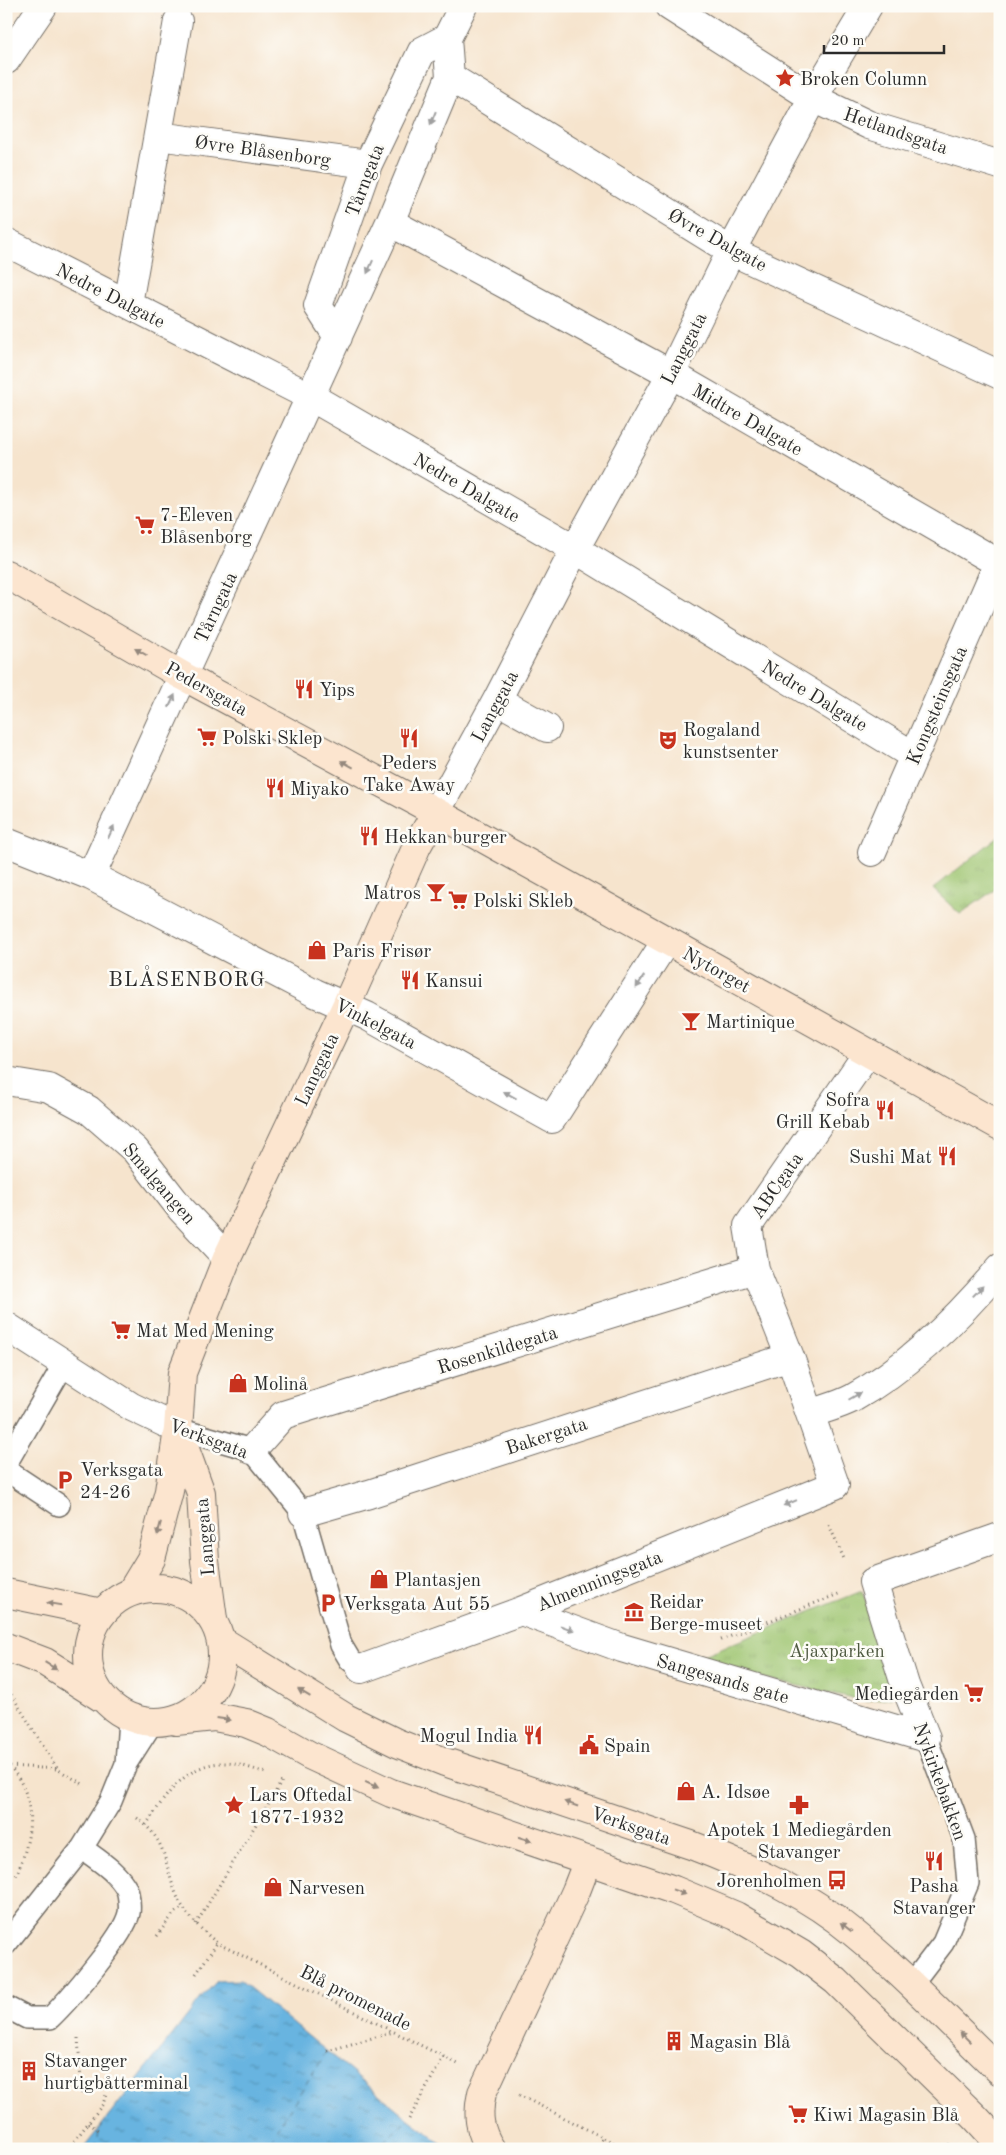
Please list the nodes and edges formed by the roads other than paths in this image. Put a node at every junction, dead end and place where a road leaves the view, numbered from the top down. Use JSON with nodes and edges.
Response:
{"nodes":[{"id":1,"x":43,"y":6,"type":"edge"},
{"id":2,"x":463,"y":6,"type":"edge"},
{"id":3,"x":669,"y":6,"type":"edge"},
{"id":4,"x":868,"y":6,"type":"edge"},
{"id":5,"x":178,"y":21,"type":"dead end"},
{"id":6,"x":447,"y":38,"type":"junction"},
{"id":7,"x":6,"y":60,"type":"edge"},
{"id":8,"x":450,"y":77,"type":"junction"},
{"id":9,"x":813,"y":98,"type":"junction"},
{"id":10,"x":158,"y":136,"type":"junction"},
{"id":11,"x":368,"y":164,"type":"junction"},
{"id":12,"x":1000,"y":165,"type":"edge"},
{"id":13,"x":390,"y":222,"type":"junction"},
{"id":14,"x":7,"y":241,"type":"edge"},
{"id":15,"x":731,"y":251,"type":"junction"},
{"id":16,"x":128,"y":304,"type":"junction"},
{"id":17,"x":338,"y":337,"type":"junction"},
{"id":18,"x":671,"y":374,"type":"junction"},
{"id":19,"x":1000,"y":375,"type":"edge"},
{"id":20,"x":311,"y":397,"type":"junction"},
{"id":21,"x":575,"y":549,"type":"junction"},
{"id":22,"x":999,"y":561,"type":"edge"},
{"id":23,"x":6,"y":574,"type":"edge"},
{"id":24,"x":183,"y":676,"type":"junction"},
{"id":25,"x":497,"y":700,"type":"junction"},
{"id":26,"x":547,"y":728,"type":"dead end"},
{"id":27,"x":914,"y":756,"type":"junction"},
{"id":28,"x":436,"y":812,"type":"junction"},
{"id":29,"x":6,"y":842,"type":"edge"},
{"id":30,"x":872,"y":852,"type":"dead end"},
{"id":31,"x":91,"y":876,"type":"junction"},
{"id":32,"x":666,"y":940,"type":"junction"},
{"id":33,"x":346,"y":1006,"type":"junction"},
{"id":34,"x":867,"y":1054,"type":"junction"},
{"id":35,"x":6,"y":1081,"type":"edge"},
{"id":36,"x":1000,"y":1126,"type":"edge"},
{"id":37,"x":227,"y":1258,"type":"junction"},
{"id":38,"x":1000,"y":1268,"type":"edge"},
{"id":39,"x":756,"y":1269,"type":"junction"},
{"id":40,"x":6,"y":1326,"type":"edge"},
{"id":41,"x":790,"y":1357,"type":"junction"},
{"id":42,"x":64,"y":1364,"type":"junction"},
{"id":43,"x":810,"y":1414,"type":"junction"},
{"id":44,"x":178,"y":1429,"type":"junction"},
{"id":45,"x":252,"y":1450,"type":"junction"},
{"id":46,"x":6,"y":1464,"type":"edge"},
{"id":47,"x":6,"y":1470,"type":"edge"},
{"id":48,"x":835,"y":1484,"type":"joint"},
{"id":49,"x":59,"y":1505,"type":"dead end"},
{"id":50,"x":303,"y":1513,"type":"junction"},
{"id":51,"x":1000,"y":1537,"type":"edge"},
{"id":52,"x":131,"y":1592,"type":"junction"},
{"id":53,"x":6,"y":1594,"type":"edge"},
{"id":54,"x":521,"y":1611,"type":"junction"},
{"id":55,"x":102,"y":1613,"type":"junction"},
{"id":56,"x":217,"y":1630,"type":"junction"},
{"id":57,"x":6,"y":1646,"type":"edge"},
{"id":58,"x":361,"y":1669,"type":"joint"},
{"id":59,"x":102,"y":1698,"type":"junction"},
{"id":60,"x":152,"y":1721,"type":"junction"},
{"id":61,"x":926,"y":1738,"type":"junction"},
{"id":62,"x":82,"y":1848,"type":"junction"},
{"id":63,"x":588,"y":1860,"type":"junction"},
{"id":64,"x":6,"y":1944,"type":"edge"},
{"id":65,"x":911,"y":1985,"type":"junction"},
{"id":66,"x":6,"y":2007,"type":"edge"},
{"id":67,"x":1000,"y":2071,"type":"edge"},
{"id":68,"x":479,"y":2112,"type":"junction"},
{"id":69,"x":1000,"y":2144,"type":"edge"},
{"id":70,"x":491,"y":2149,"type":"edge"},
{"id":71,"x":502,"y":2149,"type":"edge"}],
"edges":[{"from":1,"to":7,"type":"street"},
{"from":2,"to":6,"type":"street"},
{"from":3,"to":9,"type":"street","name":"Hetlandsgata"},
{"from":4,"to":9,"type":"street","name":"Langgata"},
{"from":5,"to":10,"type":"street"},
{"from":6,"to":8,"type":"street","name":"Tårngata"},
{"from":6,"to":11,"type":"street","name":"Tårngata"},
{"from":8,"to":13,"type":"street","name":"Tårngata","one_way":true},
{"from":8,"to":15,"type":"street","name":"Øvre Dalgate"},
{"from":9,"to":12,"type":"street","name":"Hetlandsgata"},
{"from":9,"to":15,"type":"street","name":"Langgata"},
{"from":10,"to":11,"type":"street","name":"Øvre Blåsenborg"},
{"from":10,"to":16,"type":"street"},
{"from":11,"to":17,"type":"street","name":"Tårngata"},
{"from":13,"to":17,"type":"street","name":"Tårngata","one_way":true},
{"from":13,"to":18,"type":"street","name":"Midtre Dalgate"},
{"from":14,"to":16,"type":"street","name":"Nedre Dalgate"},
{"from":15,"to":18,"type":"street","name":"Langgata"},
{"from":15,"to":19,"type":"street","name":"Øvre Dalgate"},
{"from":16,"to":20,"type":"street","name":"Nedre Dalgate"},
{"from":17,"to":20,"type":"street","name":"Tårngata"},
{"from":18,"to":21,"type":"street","name":"Langgata"},
{"from":18,"to":22,"type":"street","name":"Midtre Dalgate"},
{"from":20,"to":21,"type":"street","name":"Nedre Dalgate"},
{"from":20,"to":24,"type":"street","name":"Tårngata"},
{"from":21,"to":25,"type":"street","name":"Langgata"},
{"from":21,"to":27,"type":"street","name":"Nedre Dalgate"},
{"from":22,"to":27,"type":"street","name":"Kongsteinsgata"},
{"from":24,"to":23,"type":"main road","name":"Pedersgata","one_way":true},
{"from":28,"to":24,"type":"main road","name":"Pedersgata","one_way":true},
{"from":31,"to":24,"type":"street","name":"Tårngata","one_way":true},
{"from":25,"to":26,"type":"street"},
{"from":25,"to":28,"type":"street","name":"Langgata"},
{"from":27,"to":30,"type":"street","name":"Kongsteinsgata"},
{"from":28,"to":32,"type":"main road","name":"Nytorget"},
{"from":28,"to":33,"type":"main road","name":"Langgata"},
{"from":29,"to":31,"type":"street","name":"Vinkelgata"},
{"from":31,"to":33,"type":"street","name":"Vinkelgata"},
{"from":32,"to":33,"type":"street","name":"Vinkelgata","one_way":true},
{"from":32,"to":34,"type":"main road","name":"Nytorget"},
{"from":33,"to":37,"type":"main road","name":"Langgata"},
{"from":34,"to":36,"type":"main road","name":"Nytorget"},
{"from":34,"to":39,"type":"street","name":"ABCgata"},
{"from":35,"to":37,"type":"street","name":"Smalgangen"},
{"from":37,"to":44,"type":"main road","name":"Langgata"},
{"from":43,"to":38,"type":"street","one_way":true},
{"from":39,"to":41,"type":"street","name":"ABCgata"},
{"from":39,"to":45,"type":"street","name":"Rosenkildegata"},
{"from":40,"to":42,"type":"street","name":"Verksgata"},
{"from":41,"to":43,"type":"street","name":"ABCgata"},
{"from":41,"to":50,"type":"street","name":"Bakergata"},
{"from":42,"to":44,"type":"street","name":"Verksgata"},
{"from":42,"to":46,"type":"lane"},
{"from":43,"to":48,"type":"street","name":"ABCgata"},
{"from":44,"to":45,"type":"lane","name":"Verksgata"},
{"from":44,"to":52,"type":"main road","name":"Langgata","one_way":true},
{"from":44,"to":56,"type":"main road","name":"Langgata"},
{"from":45,"to":50,"type":"lane","name":"Verksgata"},
{"from":47,"to":49,"type":"lane"},
{"from":48,"to":54,"type":"street","name":"Almenningsgata","one_way":true},
{"from":50,"to":58,"type":"lane","name":"Verksgata"},
{"from":51,"to":61,"type":"street","name":"Nykirkebakken"},
{"from":52,"to":55,"type":"main road"},
{"from":52,"to":56,"type":"main road"},
{"from":55,"to":53,"type":"main road","one_way":true},
{"from":54,"to":58,"type":"street","name":"Almenningsgata"},
{"from":54,"to":61,"type":"street","name":"Sangesands gate","one_way":true},
{"from":55,"to":59,"type":"main road"},
{"from":56,"to":60,"type":"main road"},
{"from":65,"to":56,"type":"main road","name":"Verksgata","one_way":true},
{"from":57,"to":59,"type":"main road","one_way":true},
{"from":59,"to":60,"type":"main road"},
{"from":60,"to":62,"type":"lane"},
{"from":60,"to":63,"type":"main road","one_way":true},
{"from":61,"to":65,"type":"lane","name":"Nykirkebakken"},
{"from":62,"to":64,"type":"lane"},
{"from":62,"to":66,"type":"lane"},
{"from":63,"to":68,"type":"main road"},
{"from":63,"to":69,"type":"main road","one_way":true},
{"from":67,"to":65,"type":"main road","name":"Verksgata","one_way":true},
{"from":68,"to":70,"type":"main road"},
{"from":68,"to":71,"type":"main road"}]}
